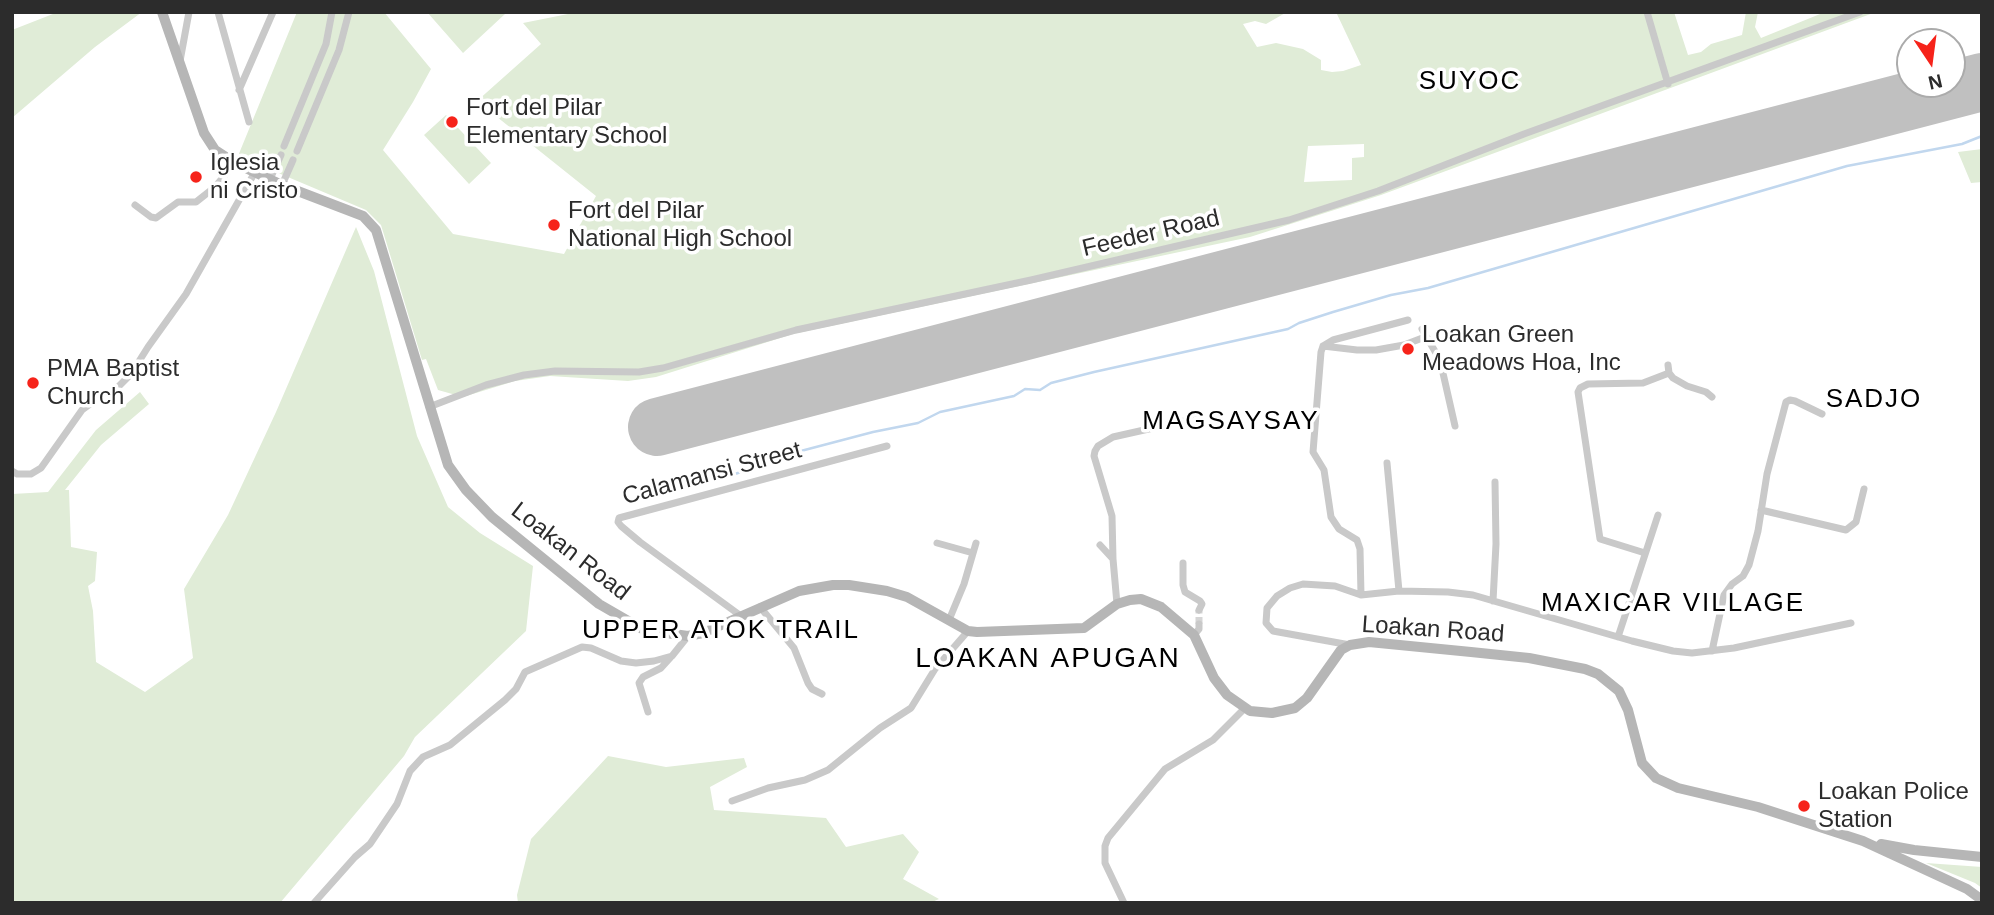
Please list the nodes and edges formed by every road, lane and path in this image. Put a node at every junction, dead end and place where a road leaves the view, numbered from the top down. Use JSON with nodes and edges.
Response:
{"nodes":[{"id":1,"x":162,"y":12,"type":"edge"},
{"id":2,"x":218,"y":12,"type":"edge"},
{"id":3,"x":273,"y":12,"type":"edge"},
{"id":4,"x":332,"y":12,"type":"edge"},
{"id":5,"x":349,"y":12,"type":"edge"},
{"id":6,"x":1647,"y":12,"type":"edge"},
{"id":7,"x":1860,"y":12,"type":"edge"},
{"id":8,"x":192,"y":13,"type":"edge"},
{"id":9,"x":179,"y":62,"type":"junction"},
{"id":10,"x":1668,"y":84,"type":"junction"},
{"id":11,"x":239,"y":90,"type":"junction"},
{"id":12,"x":298,"y":115,"type":"junction"},
{"id":13,"x":311,"y":120,"type":"junction"},
{"id":14,"x":248,"y":122,"type":"dead end"},
{"id":15,"x":284,"y":146,"type":"dead end"},
{"id":16,"x":297,"y":151,"type":"dead end"},
{"id":17,"x":281,"y":155,"type":"dead end"},
{"id":18,"x":293,"y":160,"type":"dead end"},
{"id":19,"x":235,"y":163,"type":"junction"},
{"id":20,"x":255,"y":173,"type":"junction"},
{"id":21,"x":270,"y":179,"type":"junction"},
{"id":22,"x":282,"y":185,"type":"junction"},
{"id":23,"x":135,"y":205,"type":"dead end"},
{"id":24,"x":1408,"y":320,"type":"dead end"},
{"id":25,"x":1323,"y":346,"type":"junction"},
{"id":26,"x":1712,"y":397,"type":"dead end"},
{"id":27,"x":429,"y":407,"type":"junction"},
{"id":28,"x":1822,"y":414,"type":"dead end"},
{"id":29,"x":1202,"y":417,"type":"dead end"},
{"id":30,"x":1455,"y":426,"type":"dead end"},
{"id":31,"x":887,"y":446,"type":"dead end"},
{"id":32,"x":1387,"y":463,"type":"dead end"},
{"id":33,"x":12,"y":471,"type":"edge"},
{"id":34,"x":1495,"y":482,"type":"dead end"},
{"id":35,"x":1864,"y":489,"type":"dead end"},
{"id":36,"x":1760,"y":510,"type":"junction"},
{"id":37,"x":1658,"y":515,"type":"dead end"},
{"id":38,"x":937,"y":543,"type":"dead end"},
{"id":39,"x":976,"y":544,"type":"dead end"},
{"id":40,"x":1100,"y":545,"type":"dead end"},
{"id":41,"x":973,"y":553,"type":"junction"},
{"id":42,"x":1645,"y":553,"type":"junction"},
{"id":43,"x":1113,"y":559,"type":"junction"},
{"id":44,"x":1183,"y":563,"type":"dead end"},
{"id":45,"x":1399,"y":591,"type":"junction"},
{"id":46,"x":1361,"y":595,"type":"junction"},
{"id":47,"x":1493,"y":601,"type":"junction"},
{"id":48,"x":1117,"y":604,"type":"junction"},
{"id":49,"x":760,"y":607,"type":"junction"},
{"id":50,"x":1199,"y":610,"type":"tunnel mouth"},
{"id":51,"x":741,"y":615,"type":"junction"},
{"id":52,"x":949,"y":620,"type":"junction"},
{"id":53,"x":1851,"y":623,"type":"dead end"},
{"id":54,"x":968,"y":631,"type":"junction"},
{"id":55,"x":688,"y":636,"type":"junction"},
{"id":56,"x":1618,"y":637,"type":"junction"},
{"id":57,"x":1350,"y":645,"type":"junction"},
{"id":58,"x":1712,"y":651,"type":"junction"},
{"id":59,"x":672,"y":656,"type":"junction"},
{"id":60,"x":822,"y":694,"type":"dead end"},
{"id":61,"x":1244,"y":709,"type":"junction"},
{"id":62,"x":648,"y":712,"type":"dead end"},
{"id":63,"x":732,"y":800,"type":"dead end"},
{"id":64,"x":1863,"y":841,"type":"junction"},
{"id":65,"x":1982,"y":858,"type":"edge"},
{"id":66,"x":1982,"y":900,"type":"edge"},
{"id":67,"x":314,"y":903,"type":"edge"},
{"id":68,"x":1124,"y":903,"type":"edge"}],
"edges":[{"from":1,"to":9,"type":"main road","name":"Loakan Road"},
{"from":2,"to":11,"type":"street"},
{"from":3,"to":11,"type":"street"},
{"from":4,"to":12,"type":"street"},
{"from":5,"to":13,"type":"street"},
{"from":6,"to":10,"type":"street"},
{"from":7,"to":10,"type":"street","name":"Feeder Road"},
{"from":8,"to":9,"type":"street"},
{"from":9,"to":19,"type":"main road","name":"Loakan Road"},
{"from":10,"to":27,"type":"street","name":"Feeder Road"},
{"from":11,"to":14,"type":"street"},
{"from":12,"to":13,"type":"street"},
{"from":12,"to":15,"type":"street"},
{"from":13,"to":16,"type":"street"},
{"from":17,"to":21,"type":"street"},
{"from":18,"to":22,"type":"street"},
{"from":19,"to":20,"type":"main road","name":"Loakan Road"},
{"from":19,"to":23,"type":"street"},
{"from":20,"to":21,"type":"main road","name":"Loakan Road"},
{"from":20,"to":33,"type":"street"},
{"from":21,"to":22,"type":"main road","name":"Loakan Road"},
{"from":22,"to":27,"type":"main road","name":"Loakan Road"},
{"from":24,"to":25,"type":"street"},
{"from":25,"to":30,"type":"street"},
{"from":25,"to":46,"type":"street"},
{"from":26,"to":42,"type":"street"},
{"from":27,"to":55,"type":"main road","name":"Loakan Road"},
{"from":28,"to":36,"type":"street"},
{"from":29,"to":43,"type":"street"},
{"from":31,"to":51,"type":"street","name":"Calamansi Street"},
{"from":32,"to":45,"type":"street"},
{"from":34,"to":47,"type":"street"},
{"from":35,"to":36,"type":"street"},
{"from":36,"to":58,"type":"street"},
{"from":37,"to":42,"type":"street"},
{"from":38,"to":41,"type":"street"},
{"from":39,"to":41,"type":"street"},
{"from":40,"to":43,"type":"street"},
{"from":41,"to":52,"type":"street"},
{"from":42,"to":56,"type":"street"},
{"from":43,"to":48,"type":"street"},
{"from":44,"to":50,"type":"street"},
{"from":45,"to":46,"type":"street"},
{"from":45,"to":47,"type":"street"},
{"from":46,"to":57,"type":"street"},
{"from":47,"to":56,"type":"street"},
{"from":48,"to":54,"type":"main road","name":"Loakan Road"},
{"from":48,"to":61,"type":"main road"},
{"from":49,"to":51,"type":"main road","name":"Loakan Road"},
{"from":49,"to":52,"type":"main road","name":"Loakan Road"},
{"from":49,"to":60,"type":"street"},
{"from":51,"to":55,"type":"main road","name":"Loakan Road"},
{"from":52,"to":54,"type":"main road","name":"Loakan Road"},
{"from":53,"to":58,"type":"street"},
{"from":54,"to":63,"type":"street"},
{"from":55,"to":59,"type":"street"},
{"from":56,"to":58,"type":"street"},
{"from":57,"to":61,"type":"main road","name":"Loakan Road"},
{"from":57,"to":64,"type":"main road","name":"Loakan Road"},
{"from":59,"to":62,"type":"street"},
{"from":59,"to":67,"type":"street"},
{"from":61,"to":68,"type":"street"},
{"from":64,"to":65,"type":"main road"},
{"from":64,"to":66,"type":"main road","name":"Loakan Road"}]}
